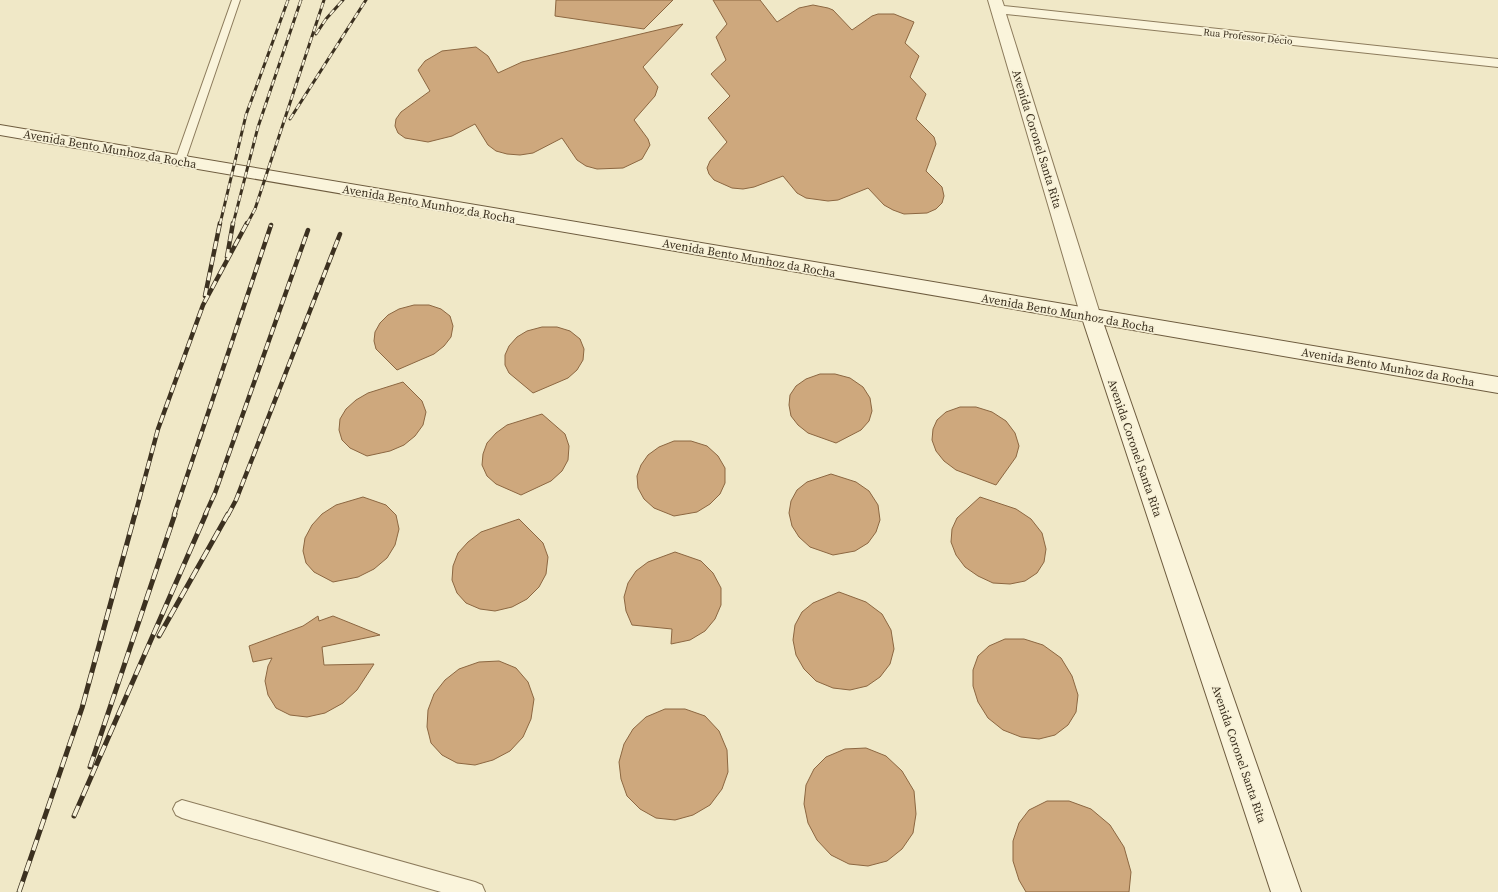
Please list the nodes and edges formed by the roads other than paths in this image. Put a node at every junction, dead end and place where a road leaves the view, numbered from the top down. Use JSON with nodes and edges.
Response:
{"nodes":[{"id":1,"x":236,"y":0,"type":"edge"},
{"id":2,"x":996,"y":4,"type":"edge"},
{"id":3,"x":1498,"y":63,"type":"edge"},
{"id":4,"x":0,"y":130,"type":"edge"},
{"id":5,"x":180,"y":161,"type":"junction"},
{"id":6,"x":1091,"y":317,"type":"junction"},
{"id":7,"x":1498,"y":385,"type":"edge"},
{"id":8,"x":182,"y":809,"type":"dead end"},
{"id":9,"x":474,"y":892,"type":"edge"},
{"id":10,"x":1286,"y":892,"type":"edge"}],
"edges":[{"from":1,"to":5,"type":"lane"},
{"from":2,"to":3,"type":"street","name":"Rua Professor Décio"},
{"from":2,"to":6,"type":"street","name":"Avenida Coronel Santa Rita"},
{"from":4,"to":5,"type":"street","name":"Avenida Bento Munhoz da Rocha"},
{"from":5,"to":6,"type":"street","name":"Avenida Bento Munhoz da Rocha"},
{"from":6,"to":7,"type":"street","name":"Avenida Bento Munhoz da Rocha"},
{"from":6,"to":10,"type":"street","name":"Avenida Coronel Santa Rita"},
{"from":8,"to":9,"type":"lane"}]}
